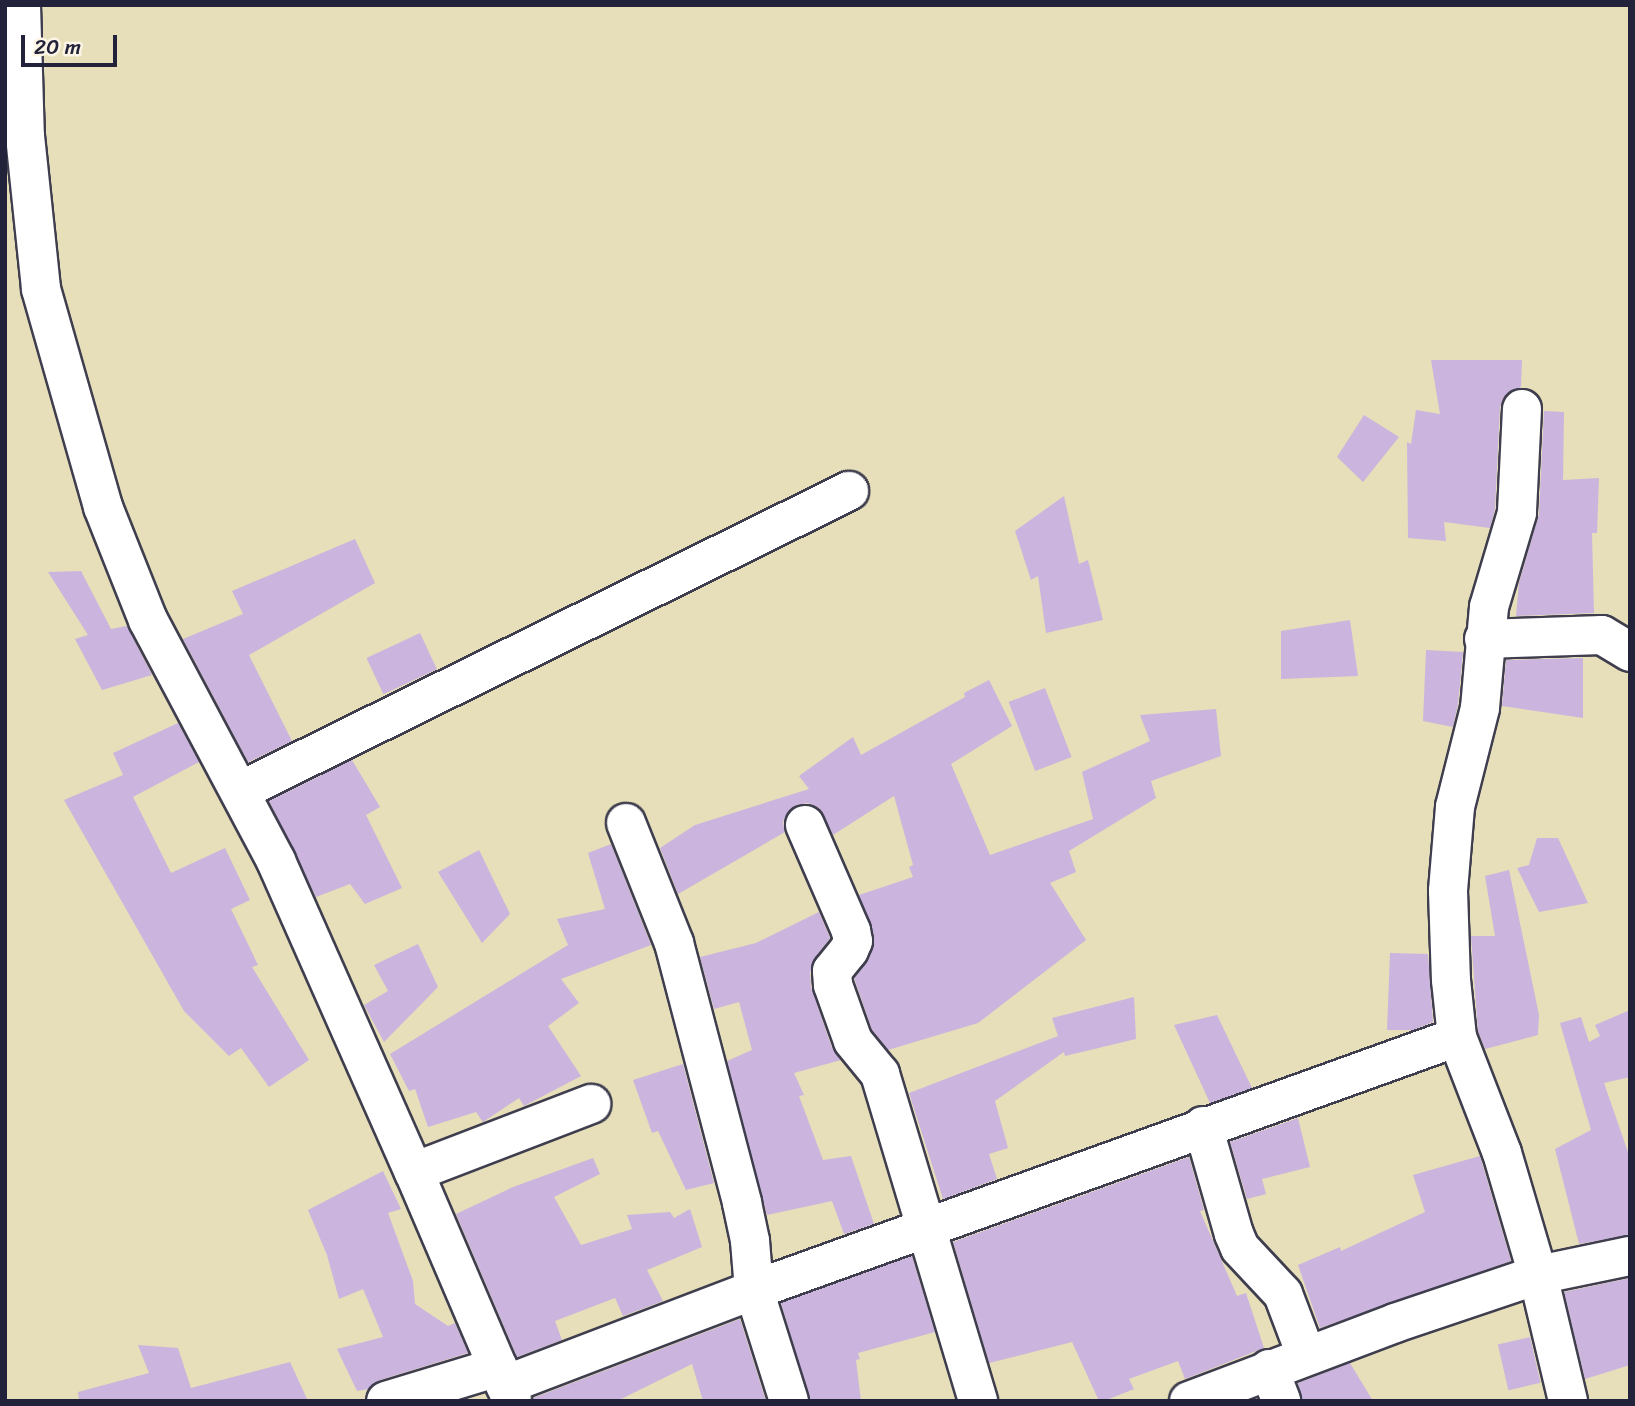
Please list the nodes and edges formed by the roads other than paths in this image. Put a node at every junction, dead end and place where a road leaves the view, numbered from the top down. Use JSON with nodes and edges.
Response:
{"nodes":[{"id":1,"x":21,"y":5,"type":"edge"},
{"id":2,"x":1521,"y":409,"type":"dead end"},
{"id":3,"x":849,"y":491,"type":"dead end"},
{"id":4,"x":1484,"y":639,"type":"junction"},
{"id":5,"x":1630,"y":652,"type":"edge"},
{"id":6,"x":240,"y":791,"type":"junction"},
{"id":7,"x":626,"y":822,"type":"dead end"},
{"id":8,"x":805,"y":825,"type":"dead end"},
{"id":9,"x":1457,"y":1037,"type":"junction"},
{"id":10,"x":591,"y":1104,"type":"dead end"},
{"id":11,"x":1203,"y":1126,"type":"junction"},
{"id":12,"x":414,"y":1172,"type":"junction"},
{"id":13,"x":928,"y":1228,"type":"junction"},
{"id":14,"x":1630,"y":1256,"type":"edge"},
{"id":15,"x":1538,"y":1275,"type":"junction"},
{"id":16,"x":754,"y":1290,"type":"junction"},
{"id":17,"x":1306,"y":1355,"type":"junction"},
{"id":18,"x":505,"y":1384,"type":"edge"},
{"id":19,"x":1275,"y":1385,"type":"edge"},
{"id":20,"x":386,"y":1401,"type":"edge"},
{"id":21,"x":789,"y":1401,"type":"edge"},
{"id":22,"x":978,"y":1401,"type":"edge"},
{"id":23,"x":1189,"y":1401,"type":"edge"},
{"id":24,"x":1568,"y":1401,"type":"edge"}],
"edges":[{"from":1,"to":6,"type":"street"},
{"from":2,"to":4,"type":"street"},
{"from":3,"to":6,"type":"street"},
{"from":4,"to":5,"type":"street"},
{"from":4,"to":9,"type":"street"},
{"from":6,"to":12,"type":"street"},
{"from":7,"to":16,"type":"street"},
{"from":8,"to":13,"type":"street"},
{"from":9,"to":11,"type":"street"},
{"from":9,"to":15,"type":"street"},
{"from":10,"to":12,"type":"street"},
{"from":11,"to":13,"type":"street"},
{"from":11,"to":17,"type":"street"},
{"from":12,"to":18,"type":"street"},
{"from":13,"to":16,"type":"street"},
{"from":13,"to":22,"type":"street"},
{"from":14,"to":15,"type":"street"},
{"from":15,"to":17,"type":"street"},
{"from":15,"to":24,"type":"street"},
{"from":16,"to":18,"type":"street"},
{"from":16,"to":21,"type":"street"},
{"from":17,"to":19,"type":"street"},
{"from":18,"to":20,"type":"street"},
{"from":19,"to":23,"type":"street"}]}
